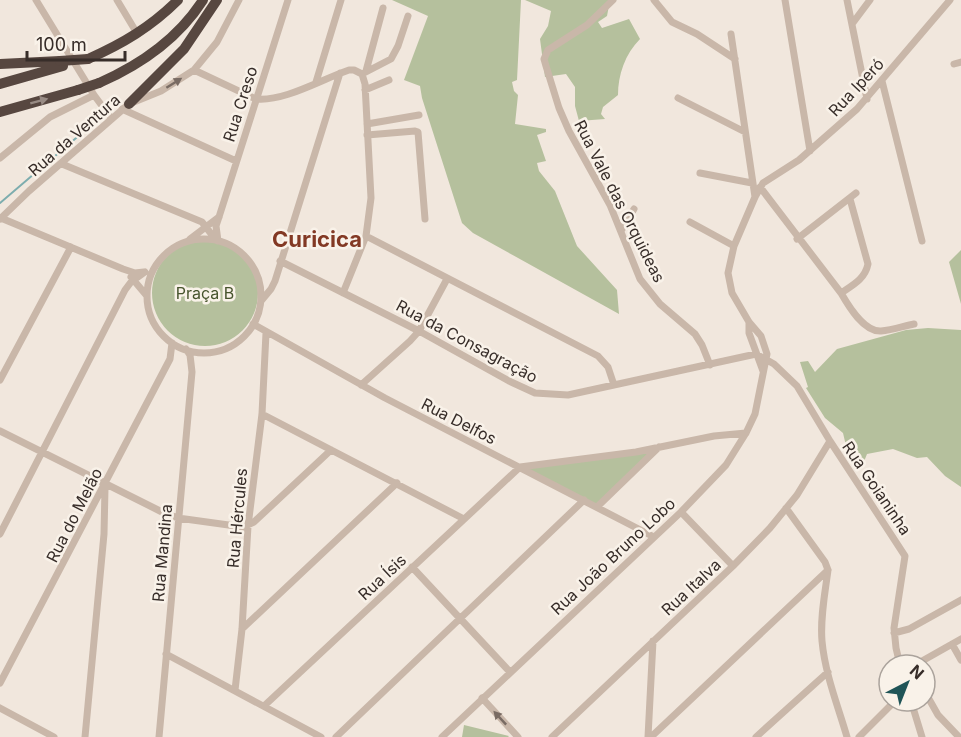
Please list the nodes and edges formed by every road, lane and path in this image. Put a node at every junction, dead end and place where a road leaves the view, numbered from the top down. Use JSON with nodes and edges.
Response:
{"nodes":[{"id":1,"x":36,"y":0,"type":"edge"},
{"id":2,"x":117,"y":0,"type":"edge"},
{"id":3,"x":172,"y":0,"type":"edge"},
{"id":4,"x":178,"y":0,"type":"edge"},
{"id":5,"x":203,"y":0,"type":"edge"},
{"id":6,"x":217,"y":0,"type":"edge"},
{"id":7,"x":239,"y":0,"type":"edge"},
{"id":8,"x":288,"y":0,"type":"edge"},
{"id":9,"x":341,"y":0,"type":"edge"},
{"id":10,"x":613,"y":0,"type":"edge"},
{"id":11,"x":654,"y":0,"type":"edge"},
{"id":12,"x":785,"y":0,"type":"edge"},
{"id":13,"x":847,"y":0,"type":"edge"},
{"id":14,"x":870,"y":0,"type":"edge"},
{"id":15,"x":950,"y":0,"type":"edge"},
{"id":16,"x":383,"y":8,"type":"dead end"},
{"id":17,"x":408,"y":16,"type":"dead end"},
{"id":18,"x":852,"y":24,"type":"junction"},
{"id":19,"x":135,"y":30,"type":"junction"},
{"id":20,"x":730,"y":34,"type":"dead end"},
{"id":21,"x":127,"y":36,"type":"dead end"},
{"id":22,"x":735,"y":59,"type":"junction"},
{"id":23,"x":0,"y":64,"type":"edge"},
{"id":24,"x":62,"y":64,"type":"junction"},
{"id":25,"x":194,"y":70,"type":"junction"},
{"id":26,"x":340,"y":73,"type":"junction"},
{"id":27,"x":364,"y":73,"type":"junction"},
{"id":28,"x":388,"y":80,"type":"dead end"},
{"id":29,"x":882,"y":81,"type":"junction"},
{"id":30,"x":316,"y":82,"type":"junction"},
{"id":31,"x":0,"y":84,"type":"edge"},
{"id":32,"x":365,"y":90,"type":"junction"},
{"id":33,"x":94,"y":95,"type":"junction"},
{"id":34,"x":678,"y":98,"type":"dead end"},
{"id":35,"x":256,"y":99,"type":"junction"},
{"id":36,"x":867,"y":99,"type":"junction"},
{"id":37,"x":126,"y":106,"type":"junction"},
{"id":38,"x":0,"y":112,"type":"edge"},
{"id":39,"x":419,"y":115,"type":"dead end"},
{"id":40,"x":111,"y":118,"type":"junction"},
{"id":41,"x":367,"y":124,"type":"junction"},
{"id":42,"x":745,"y":132,"type":"junction"},
{"id":43,"x":367,"y":135,"type":"junction"},
{"id":44,"x":810,"y":151,"type":"junction"},
{"id":45,"x":0,"y":158,"type":"edge"},
{"id":46,"x":236,"y":161,"type":"junction"},
{"id":47,"x":62,"y":164,"type":"junction"},
{"id":48,"x":700,"y":173,"type":"dead end"},
{"id":49,"x":752,"y":183,"type":"junction"},
{"id":50,"x":760,"y":187,"type":"junction"},
{"id":51,"x":754,"y":197,"type":"junction"},
{"id":52,"x":634,"y":209,"type":"dead end"},
{"id":53,"x":188,"y":217,"type":"junction"},
{"id":54,"x":219,"y":217,"type":"junction"},
{"id":55,"x":425,"y":219,"type":"dead end"},
{"id":56,"x":0,"y":220,"type":"edge"},
{"id":57,"x":690,"y":222,"type":"dead end"},
{"id":58,"x":207,"y":227,"type":"junction"},
{"id":59,"x":621,"y":231,"type":"junction"},
{"id":60,"x":194,"y":236,"type":"junction"},
{"id":61,"x":366,"y":236,"type":"junction"},
{"id":62,"x":797,"y":239,"type":"junction"},
{"id":63,"x":217,"y":240,"type":"junction"},
{"id":64,"x":187,"y":241,"type":"junction"},
{"id":65,"x":922,"y":241,"type":"dead end"},
{"id":66,"x":734,"y":246,"type":"junction"},
{"id":67,"x":71,"y":247,"type":"junction"},
{"id":68,"x":160,"y":259,"type":"junction"},
{"id":69,"x":280,"y":261,"type":"junction"},
{"id":70,"x":123,"y":270,"type":"junction"},
{"id":71,"x":145,"y":272,"type":"junction"},
{"id":72,"x":276,"y":274,"type":"junction"},
{"id":73,"x":447,"y":279,"type":"junction"},
{"id":74,"x":259,"y":281,"type":"junction"},
{"id":75,"x":136,"y":282,"type":"junction"},
{"id":76,"x":343,"y":293,"type":"junction"},
{"id":77,"x":841,"y":293,"type":"junction"},
{"id":78,"x":147,"y":297,"type":"junction"},
{"id":79,"x":261,"y":301,"type":"junction"},
{"id":80,"x":749,"y":322,"type":"junction"},
{"id":81,"x":253,"y":324,"type":"junction"},
{"id":82,"x":914,"y":324,"type":"dead end"},
{"id":83,"x":419,"y":331,"type":"junction"},
{"id":84,"x":266,"y":333,"type":"junction"},
{"id":85,"x":275,"y":337,"type":"junction"},
{"id":86,"x":172,"y":342,"type":"junction"},
{"id":87,"x":266,"y":348,"type":"junction"},
{"id":88,"x":184,"y":349,"type":"junction"},
{"id":89,"x":204,"y":352,"type":"junction"},
{"id":90,"x":756,"y":354,"type":"junction"},
{"id":91,"x":170,"y":358,"type":"junction"},
{"id":92,"x":767,"y":359,"type":"junction"},
{"id":93,"x":710,"y":365,"type":"junction"},
{"id":94,"x":763,"y":371,"type":"junction"},
{"id":95,"x":192,"y":372,"type":"junction"},
{"id":96,"x":0,"y":380,"type":"edge"},
{"id":97,"x":361,"y":385,"type":"junction"},
{"id":98,"x":614,"y":385,"type":"junction"},
{"id":99,"x":262,"y":414,"type":"junction"},
{"id":100,"x":0,"y":431,"type":"edge"},
{"id":101,"x":746,"y":433,"type":"junction"},
{"id":102,"x":830,"y":441,"type":"junction"},
{"id":103,"x":658,"y":447,"type":"junction"},
{"id":104,"x":331,"y":450,"type":"junction"},
{"id":105,"x":42,"y":453,"type":"junction"},
{"id":106,"x":520,"y":467,"type":"junction"},
{"id":107,"x":397,"y":483,"type":"junction"},
{"id":108,"x":105,"y":485,"type":"junction"},
{"id":109,"x":584,"y":500,"type":"junction"},
{"id":110,"x":597,"y":507,"type":"junction"},
{"id":111,"x":786,"y":508,"type":"junction"},
{"id":112,"x":681,"y":512,"type":"junction"},
{"id":113,"x":178,"y":518,"type":"junction"},
{"id":114,"x":464,"y":519,"type":"junction"},
{"id":115,"x":248,"y":526,"type":"junction"},
{"id":116,"x":0,"y":534,"type":"edge"},
{"id":117,"x":654,"y":537,"type":"junction"},
{"id":118,"x":733,"y":566,"type":"junction"},
{"id":119,"x":412,"y":567,"type":"junction"},
{"id":120,"x":828,"y":570,"type":"junction"},
{"id":121,"x":961,"y":600,"type":"edge"},
{"id":122,"x":461,"y":619,"type":"junction"},
{"id":123,"x":242,"y":629,"type":"junction"},
{"id":124,"x":894,"y":633,"type":"junction"},
{"id":125,"x":961,"y":639,"type":"edge"},
{"id":126,"x":653,"y":641,"type":"junction"},
{"id":127,"x":952,"y":644,"type":"junction"},
{"id":128,"x":898,"y":653,"type":"edge"},
{"id":129,"x":936,"y":653,"type":"edge"},
{"id":130,"x":166,"y":654,"type":"junction"},
{"id":131,"x":961,"y":660,"type":"edge"},
{"id":132,"x":510,"y":672,"type":"junction"},
{"id":133,"x":828,"y":672,"type":"junction"},
{"id":134,"x":0,"y":683,"type":"edge"},
{"id":135,"x":235,"y":690,"type":"junction"},
{"id":136,"x":482,"y":698,"type":"junction"},
{"id":137,"x":264,"y":706,"type":"junction"},
{"id":138,"x":0,"y":708,"type":"edge"},
{"id":139,"x":883,"y":713,"type":"edge"},
{"id":140,"x":914,"y":713,"type":"edge"},
{"id":141,"x":936,"y":713,"type":"edge"},
{"id":142,"x":162,"y":736,"type":"edge"},
{"id":143,"x":54,"y":737,"type":"edge"},
{"id":144,"x":85,"y":737,"type":"edge"},
{"id":145,"x":321,"y":737,"type":"edge"},
{"id":146,"x":336,"y":737,"type":"edge"},
{"id":147,"x":442,"y":737,"type":"edge"},
{"id":148,"x":518,"y":737,"type":"edge"},
{"id":149,"x":552,"y":737,"type":"edge"},
{"id":150,"x":650,"y":737,"type":"edge"},
{"id":151,"x":756,"y":737,"type":"edge"},
{"id":152,"x":848,"y":737,"type":"edge"},
{"id":153,"x":859,"y":737,"type":"edge"},
{"id":154,"x":922,"y":737,"type":"edge"},
{"id":155,"x":959,"y":737,"type":"edge"}],
"edges":[{"from":1,"to":33,"type":"street"},
{"from":2,"to":19,"type":"street"},
{"from":3,"to":19,"type":"street"},
{"from":4,"to":24,"type":"highway","bridge":true},
{"from":38,"to":5,"type":"highway","one_way":true,"bridge":true},
{"from":6,"to":37,"type":"highway"},
{"from":7,"to":25,"type":"street","name":"Rua da Ventura"},
{"from":8,"to":35,"type":"street","name":"Rua Creso"},
{"from":9,"to":30,"type":"street"},
{"from":10,"to":59,"type":"street","name":"Rua Vale das Orquideas"},
{"from":11,"to":22,"type":"street"},
{"from":12,"to":44,"type":"street"},
{"from":13,"to":18,"type":"street"},
{"from":14,"to":18,"type":"street"},
{"from":15,"to":29,"type":"street","name":"Rua Iperó"},
{"from":16,"to":27,"type":"street"},
{"from":17,"to":27,"type":"street"},
{"from":18,"to":36,"type":"street"},
{"from":19,"to":21,"type":"street"},
{"from":20,"to":22,"type":"street"},
{"from":22,"to":42,"type":"street"},
{"from":23,"to":24,"type":"highway"},
{"from":24,"to":31,"type":"highway"},
{"from":25,"to":35,"type":"street"},
{"from":37,"to":25,"type":"street","name":"Rua da Ventura","one_way":true},
{"from":26,"to":27,"type":"street"},
{"from":26,"to":30,"type":"street"},
{"from":26,"to":69,"type":"street"},
{"from":27,"to":32,"type":"street"},
{"from":28,"to":32,"type":"street"},
{"from":29,"to":36,"type":"street","name":"Rua Iperó"},
{"from":29,"to":65,"type":"street"},
{"from":30,"to":35,"type":"street"},
{"from":32,"to":41,"type":"street"},
{"from":33,"to":40,"type":"street"},
{"from":33,"to":45,"type":"street"},
{"from":34,"to":42,"type":"street"},
{"from":35,"to":46,"type":"street","name":"Rua Creso"},
{"from":36,"to":44,"type":"street","name":"Rua Iperó"},
{"from":37,"to":40,"type":"street","name":"Rua da Ventura"},
{"from":37,"to":46,"type":"street"},
{"from":39,"to":41,"type":"street"},
{"from":40,"to":47,"type":"street","name":"Rua da Ventura"},
{"from":41,"to":43,"type":"street"},
{"from":42,"to":49,"type":"street"},
{"from":43,"to":55,"type":"street"},
{"from":43,"to":61,"type":"street"},
{"from":44,"to":50,"type":"street","name":"Rua Iperó"},
{"from":46,"to":54,"type":"street","name":"Rua Creso"},
{"from":47,"to":53,"type":"street"},
{"from":47,"to":56,"type":"street","name":"Rua da Ventura"},
{"from":48,"to":49,"type":"street"},
{"from":49,"to":51,"type":"street"},
{"from":50,"to":51,"type":"street"},
{"from":50,"to":62,"type":"street"},
{"from":51,"to":66,"type":"street"},
{"from":52,"to":59,"type":"street"},
{"from":53,"to":58,"type":"street"},
{"from":53,"to":60,"type":"street"},
{"from":54,"to":58,"type":"street"},
{"from":54,"to":63,"type":"street","name":"Rua Creso"},
{"from":56,"to":67,"type":"street"},
{"from":57,"to":66,"type":"street"},
{"from":58,"to":60,"type":"street"},
{"from":58,"to":63,"type":"street"},
{"from":59,"to":93,"type":"street","name":"Rua Vale das Orquideas"},
{"from":60,"to":64,"type":"street"},
{"from":61,"to":73,"type":"street"},
{"from":61,"to":76,"type":"street"},
{"from":62,"to":77,"type":"street"},
{"from":62,"to":77,"type":"street"},
{"from":63,"to":64,"type":"street"},
{"from":63,"to":74,"type":"street"},
{"from":64,"to":68,"type":"street"},
{"from":66,"to":80,"type":"street"},
{"from":67,"to":70,"type":"street"},
{"from":67,"to":96,"type":"street"},
{"from":68,"to":71,"type":"street"},
{"from":68,"to":78,"type":"street"},
{"from":69,"to":72,"type":"street"},
{"from":69,"to":76,"type":"street","name":"Rua da Consagração"},
{"from":70,"to":71,"type":"street"},
{"from":70,"to":75,"type":"street"},
{"from":71,"to":75,"type":"street"},
{"from":72,"to":74,"type":"street"},
{"from":72,"to":79,"type":"street"},
{"from":73,"to":83,"type":"street"},
{"from":73,"to":98,"type":"street"},
{"from":74,"to":79,"type":"street"},
{"from":75,"to":78,"type":"street"},
{"from":75,"to":105,"type":"street"},
{"from":76,"to":83,"type":"street","name":"Rua da Consagração"},
{"from":77,"to":82,"type":"street"},
{"from":78,"to":86,"type":"street"},
{"from":79,"to":81,"type":"street"},
{"from":80,"to":90,"type":"street"},
{"from":80,"to":92,"type":"street"},
{"from":81,"to":84,"type":"street","name":"Rua Delfos"},
{"from":81,"to":89,"type":"street"},
{"from":83,"to":97,"type":"street"},
{"from":83,"to":98,"type":"street","name":"Rua da Consagração"},
{"from":84,"to":85,"type":"street","name":"Rua Delfos"},
{"from":84,"to":87,"type":"street","name":"Rua Hércules"},
{"from":85,"to":87,"type":"street"},
{"from":85,"to":97,"type":"street","name":"Rua Delfos"},
{"from":86,"to":88,"type":"street"},
{"from":86,"to":91,"type":"street","name":"Rua do Melão"},
{"from":87,"to":99,"type":"street","name":"Rua Hércules"},
{"from":88,"to":89,"type":"street"},
{"from":88,"to":91,"type":"street","name":"Rua do Melão"},
{"from":88,"to":95,"type":"street","name":"Rua Mandina"},
{"from":89,"to":95,"type":"street","name":"Rua Mandina"},
{"from":90,"to":92,"type":"street","name":"Rua Goianinha"},
{"from":90,"to":93,"type":"street","name":"Rua da Consagração"},
{"from":90,"to":94,"type":"street"},
{"from":91,"to":108,"type":"street","name":"Rua do Melão"},
{"from":92,"to":94,"type":"street","name":"Rua João Bruno Lobo"},
{"from":92,"to":102,"type":"street","name":"Rua Goianinha"},
{"from":93,"to":98,"type":"street","name":"Rua da Consagração"},
{"from":94,"to":101,"type":"street","name":"Rua João Bruno Lobo"},
{"from":95,"to":113,"type":"street","name":"Rua Mandina"},
{"from":97,"to":106,"type":"street","name":"Rua Delfos"},
{"from":99,"to":104,"type":"street"},
{"from":99,"to":115,"type":"street","name":"Rua Hércules"},
{"from":100,"to":105,"type":"street"},
{"from":101,"to":103,"type":"street"},
{"from":101,"to":112,"type":"street","name":"Rua João Bruno Lobo"},
{"from":102,"to":111,"type":"street","name":"Rua Italva"},
{"from":102,"to":124,"type":"street","name":"Rua Goianinha"},
{"from":103,"to":106,"type":"street"},
{"from":103,"to":110,"type":"street"},
{"from":104,"to":107,"type":"street"},
{"from":104,"to":115,"type":"street"},
{"from":105,"to":108,"type":"street"},
{"from":105,"to":116,"type":"street"},
{"from":106,"to":109,"type":"street","name":"Rua Delfos"},
{"from":106,"to":114,"type":"street","name":"Rua Ísis"},
{"from":107,"to":114,"type":"street"},
{"from":107,"to":123,"type":"street"},
{"from":108,"to":113,"type":"street"},
{"from":108,"to":134,"type":"street","name":"Rua do Melão"},
{"from":108,"to":144,"type":"street"},
{"from":109,"to":110,"type":"street","name":"Rua Delfos"},
{"from":109,"to":122,"type":"street"},
{"from":110,"to":117,"type":"street","name":"Rua Delfos"},
{"from":111,"to":118,"type":"street","name":"Rua Italva"},
{"from":111,"to":120,"type":"street"},
{"from":112,"to":117,"type":"street","name":"Rua João Bruno Lobo"},
{"from":112,"to":118,"type":"street"},
{"from":113,"to":115,"type":"street"},
{"from":113,"to":130,"type":"street","name":"Rua Mandina"},
{"from":114,"to":119,"type":"street","name":"Rua Ísis"},
{"from":115,"to":123,"type":"street","name":"Rua Hércules"},
{"from":117,"to":132,"type":"street","name":"Rua João Bruno Lobo"},
{"from":118,"to":126,"type":"street","name":"Rua Italva"},
{"from":119,"to":122,"type":"street"},
{"from":119,"to":137,"type":"street","name":"Rua Ísis"},
{"from":120,"to":133,"type":"street"},
{"from":120,"to":150,"type":"street"},
{"from":121,"to":124,"type":"street"},
{"from":122,"to":132,"type":"street"},
{"from":122,"to":146,"type":"street"},
{"from":123,"to":135,"type":"street","name":"Rua Hércules"},
{"from":124,"to":128,"type":"street","name":"Rua Goianinha"},
{"from":125,"to":127,"type":"street"},
{"from":126,"to":149,"type":"street","name":"Rua Italva"},
{"from":126,"to":150,"type":"street"},
{"from":127,"to":129,"type":"street"},
{"from":127,"to":131,"type":"street"},
{"from":130,"to":135,"type":"street"},
{"from":130,"to":142,"type":"street","name":"Rua Mandina"},
{"from":132,"to":136,"type":"street","name":"Rua João Bruno Lobo"},
{"from":133,"to":151,"type":"street"},
{"from":133,"to":152,"type":"street"},
{"from":135,"to":137,"type":"street"},
{"from":136,"to":147,"type":"street","name":"Rua João Bruno Lobo"},
{"from":148,"to":136,"type":"street","one_way":true},
{"from":137,"to":145,"type":"street"},
{"from":138,"to":143,"type":"street"},
{"from":139,"to":153,"type":"street"},
{"from":140,"to":154,"type":"street"},
{"from":141,"to":155,"type":"street"}]}
